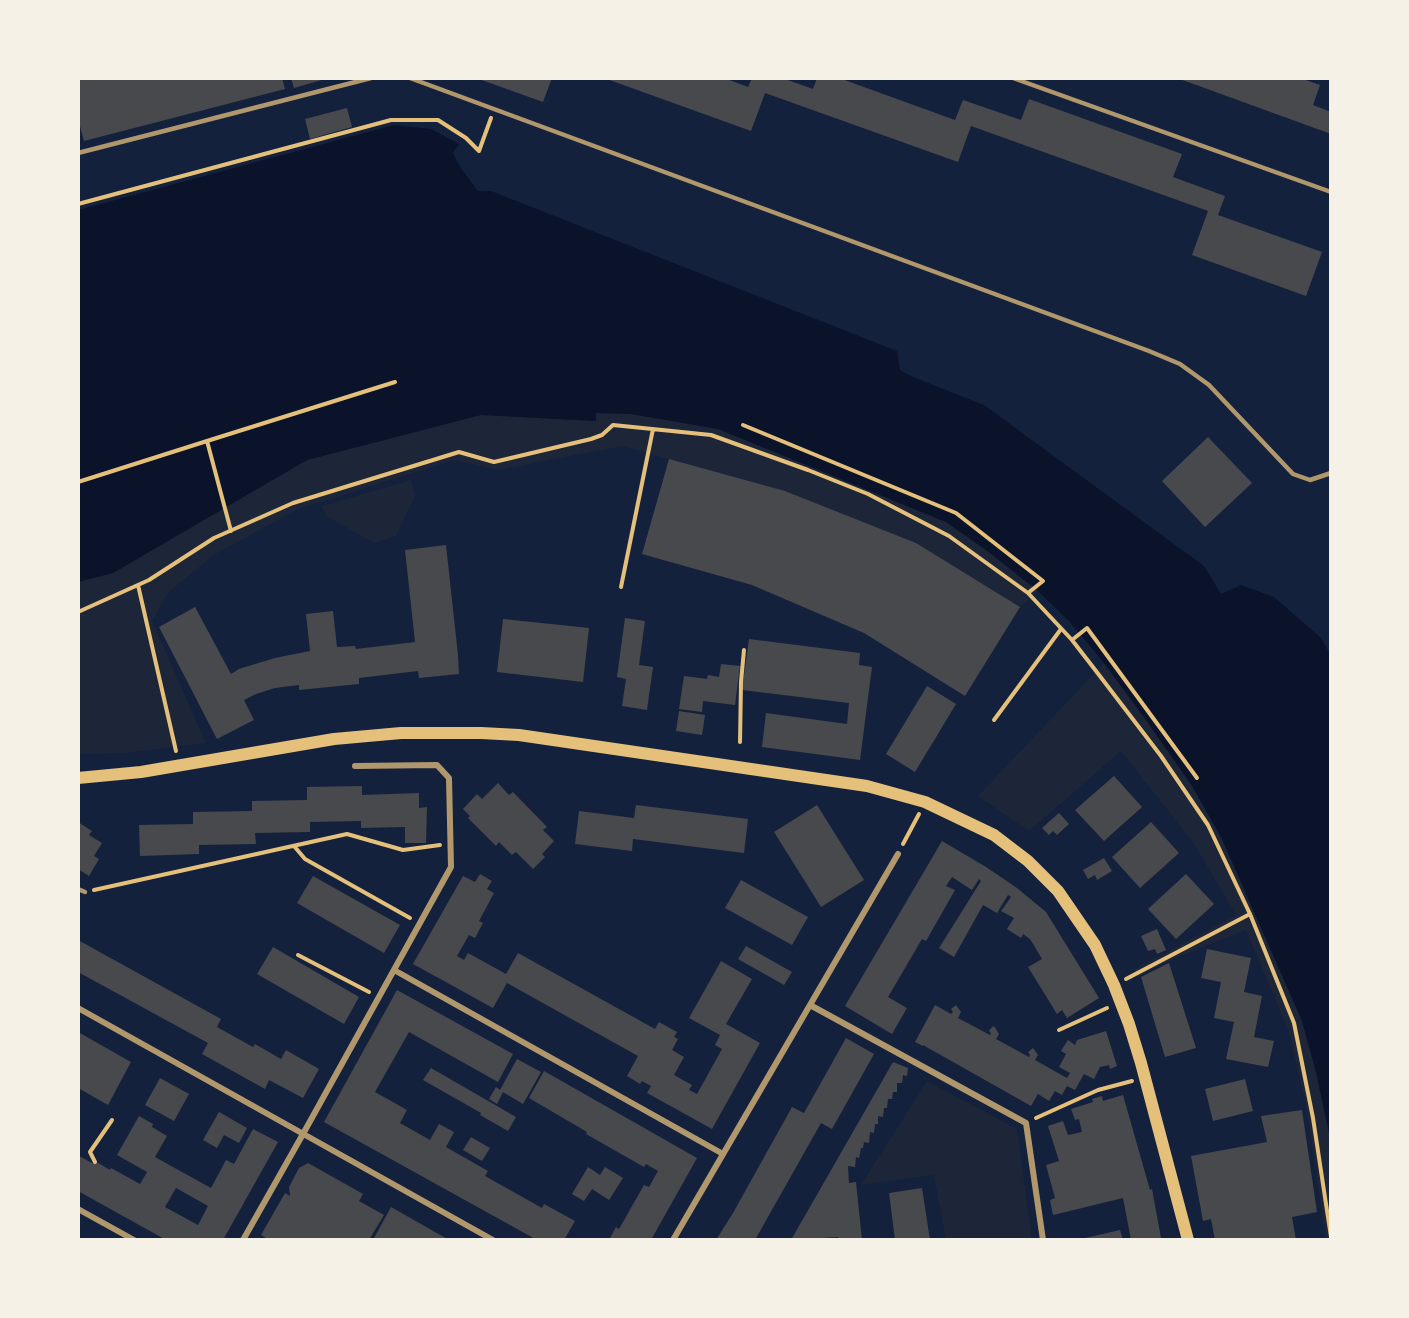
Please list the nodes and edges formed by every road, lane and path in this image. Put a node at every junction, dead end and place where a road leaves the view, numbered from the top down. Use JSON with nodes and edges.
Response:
{"nodes":[{"id":1,"x":371,"y":78,"type":"edge"},
{"id":2,"x":410,"y":78,"type":"edge"},
{"id":3,"x":1013,"y":78,"type":"edge"},
{"id":4,"x":494,"y":109,"type":"junction"},
{"id":5,"x":78,"y":153,"type":"edge"},
{"id":6,"x":1331,"y":192,"type":"edge"},
{"id":7,"x":78,"y":204,"type":"edge"},
{"id":8,"x":394,"y":382,"type":"dead end"},
{"id":9,"x":744,"y":425,"type":"dead end"},
{"id":10,"x":653,"y":429,"type":"junction"},
{"id":11,"x":207,"y":441,"type":"junction"},
{"id":12,"x":1331,"y":473,"type":"edge"},
{"id":13,"x":78,"y":482,"type":"edge"},
{"id":14,"x":231,"y":531,"type":"junction"},
{"id":15,"x":138,"y":585,"type":"junction"},
{"id":16,"x":621,"y":587,"type":"dead end"},
{"id":17,"x":1028,"y":593,"type":"junction"},
{"id":18,"x":78,"y":612,"type":"edge"},
{"id":19,"x":1061,"y":629,"type":"junction"},
{"id":20,"x":1072,"y":640,"type":"junction"},
{"id":21,"x":744,"y":650,"type":"dead end"},
{"id":22,"x":994,"y":720,"type":"dead end"},
{"id":23,"x":740,"y":741,"type":"dead end"},
{"id":24,"x":180,"y":766,"type":"junction"},
{"id":25,"x":355,"y":766,"type":"dead end"},
{"id":26,"x":78,"y":778,"type":"edge"},
{"id":27,"x":1197,"y":778,"type":"dead end"},
{"id":28,"x":917,"y":818,"type":"dead end"},
{"id":29,"x":907,"y":837,"type":"dead end"},
{"id":30,"x":450,"y":843,"type":"junction"},
{"id":31,"x":294,"y":846,"type":"junction"},
{"id":32,"x":898,"y":854,"type":"dead end"},
{"id":33,"x":78,"y":889,"type":"edge"},
{"id":34,"x":85,"y":892,"type":"joint"},
{"id":35,"x":1250,"y":914,"type":"junction"},
{"id":36,"x":419,"y":924,"type":"junction"},
{"id":37,"x":298,"y":954,"type":"dead end"},
{"id":38,"x":394,"y":970,"type":"junction"},
{"id":39,"x":1114,"y":985,"type":"junction"},
{"id":40,"x":378,"y":998,"type":"junction"},
{"id":41,"x":1120,"y":1002,"type":"junction"},
{"id":42,"x":810,"y":1005,"type":"junction"},
{"id":43,"x":78,"y":1008,"type":"edge"},
{"id":44,"x":1059,"y":1030,"type":"dead end"},
{"id":45,"x":1144,"y":1077,"type":"junction"},
{"id":46,"x":111,"y":1120,"type":"dead end"},
{"id":47,"x":1026,"y":1123,"type":"junction"},
{"id":48,"x":303,"y":1134,"type":"junction"},
{"id":49,"x":723,"y":1155,"type":"junction"},
{"id":50,"x":95,"y":1162,"type":"dead end"},
{"id":51,"x":78,"y":1209,"type":"edge"},
{"id":52,"x":1331,"y":1237,"type":"edge"},
{"id":53,"x":134,"y":1240,"type":"edge"},
{"id":54,"x":243,"y":1240,"type":"edge"},
{"id":55,"x":493,"y":1240,"type":"edge"},
{"id":56,"x":673,"y":1240,"type":"edge"},
{"id":57,"x":1043,"y":1240,"type":"edge"},
{"id":58,"x":1188,"y":1240,"type":"edge"}],
"edges":[{"from":1,"to":5,"type":"lane"},
{"from":2,"to":4,"type":"lane"},
{"from":3,"to":6,"type":"lane"},
{"from":4,"to":7,"type":"path"},
{"from":4,"to":12,"type":"lane"},
{"from":8,"to":11,"type":"path"},
{"from":9,"to":17,"type":"path"},
{"from":10,"to":14,"type":"path"},
{"from":10,"to":16,"type":"path"},
{"from":10,"to":17,"type":"path"},
{"from":11,"to":13,"type":"path"},
{"from":11,"to":14,"type":"path"},
{"from":14,"to":15,"type":"path"},
{"from":15,"to":18,"type":"path"},
{"from":15,"to":24,"type":"path"},
{"from":17,"to":19,"type":"path"},
{"from":19,"to":20,"type":"path"},
{"from":19,"to":22,"type":"path"},
{"from":20,"to":27,"type":"path"},
{"from":20,"to":35,"type":"path"},
{"from":21,"to":23,"type":"path"},
{"from":24,"to":26,"type":"main road"},
{"from":24,"to":39,"type":"main road"},
{"from":25,"to":30,"type":"street"},
{"from":28,"to":29,"type":"path"},
{"from":30,"to":31,"type":"path"},
{"from":30,"to":36,"type":"street"},
{"from":31,"to":34,"type":"path"},
{"from":31,"to":36,"type":"path"},
{"from":32,"to":42,"type":"street"},
{"from":33,"to":34,"type":"lane"},
{"from":35,"to":39,"type":"path"},
{"from":35,"to":52,"type":"path"},
{"from":36,"to":38,"type":"street"},
{"from":37,"to":40,"type":"path"},
{"from":38,"to":40,"type":"street"},
{"from":38,"to":49,"type":"street"},
{"from":39,"to":41,"type":"main road"},
{"from":40,"to":48,"type":"street"},
{"from":41,"to":44,"type":"path"},
{"from":41,"to":45,"type":"main road"},
{"from":42,"to":47,"type":"street"},
{"from":42,"to":49,"type":"street"},
{"from":43,"to":48,"type":"street"},
{"from":45,"to":47,"type":"path"},
{"from":45,"to":58,"type":"main road"},
{"from":46,"to":50,"type":"path"},
{"from":47,"to":57,"type":"street"},
{"from":48,"to":54,"type":"street"},
{"from":48,"to":55,"type":"street"},
{"from":49,"to":56,"type":"street"},
{"from":51,"to":53,"type":"street"}]}
